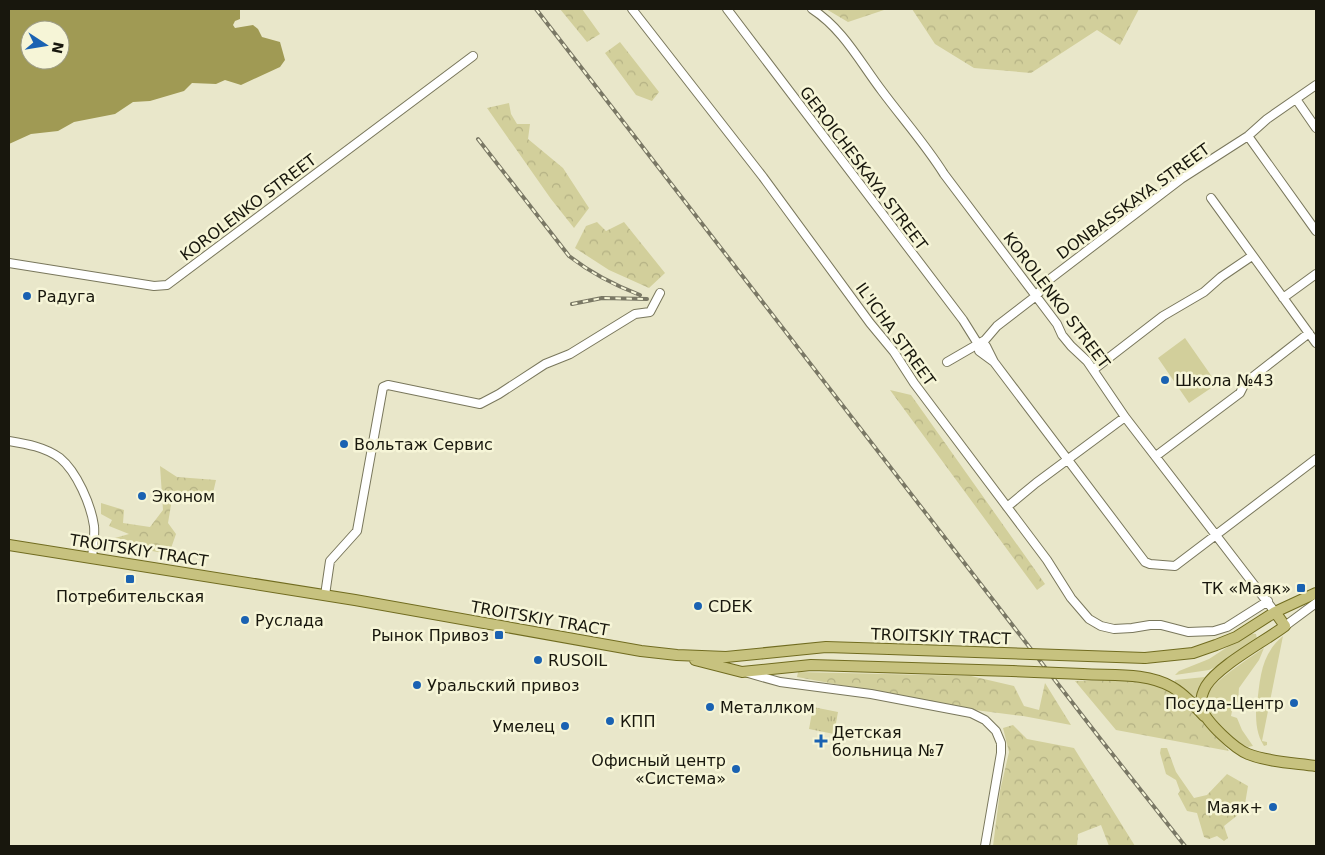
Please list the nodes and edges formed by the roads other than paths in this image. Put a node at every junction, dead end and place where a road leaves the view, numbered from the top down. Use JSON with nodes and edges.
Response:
{"nodes":[{"id":1,"x":632,"y":9,"type":"edge"},
{"id":2,"x":727,"y":9,"type":"edge"},
{"id":3,"x":812,"y":9,"type":"edge"},
{"id":4,"x":474,"y":56,"type":"dead end"},
{"id":5,"x":1316,"y":85,"type":"edge"},
{"id":6,"x":1296,"y":99,"type":"junction"},
{"id":7,"x":1316,"y":128,"type":"edge"},
{"id":8,"x":1248,"y":136,"type":"junction"},
{"id":9,"x":1211,"y":198,"type":"dead end"},
{"id":10,"x":1316,"y":231,"type":"edge"},
{"id":11,"x":1252,"y":256,"type":"junction"},
{"id":12,"x":9,"y":263,"type":"edge"},
{"id":13,"x":1316,"y":274,"type":"edge"},
{"id":14,"x":660,"y":293,"type":"dead end"},
{"id":15,"x":1036,"y":296,"type":"junction"},
{"id":16,"x":1283,"y":298,"type":"junction"},
{"id":17,"x":1309,"y":333,"type":"junction"},
{"id":18,"x":1316,"y":343,"type":"edge"},
{"id":19,"x":978,"y":344,"type":"junction"},
{"id":20,"x":947,"y":362,"type":"dead end"},
{"id":21,"x":1093,"y":370,"type":"junction"},
{"id":22,"x":1125,"y":417,"type":"junction"},
{"id":23,"x":9,"y":441,"type":"edge"},
{"id":24,"x":1156,"y":456,"type":"junction"},
{"id":25,"x":1316,"y":459,"type":"edge"},
{"id":26,"x":1068,"y":460,"type":"junction"},
{"id":27,"x":1007,"y":508,"type":"junction"},
{"id":28,"x":1216,"y":534,"type":"junction"},
{"id":29,"x":9,"y":545,"type":"edge"},
{"id":30,"x":92,"y":557,"type":"junction"},
{"id":31,"x":1316,"y":593,"type":"edge"},
{"id":32,"x":324,"y":596,"type":"junction"},
{"id":33,"x":1268,"y":601,"type":"junction"},
{"id":34,"x":1314,"y":604,"type":"edge"},
{"id":35,"x":1275,"y":612,"type":"junction"},
{"id":36,"x":1285,"y":626,"type":"junction"},
{"id":37,"x":677,"y":655,"type":"junction"},
{"id":38,"x":781,"y":668,"type":"junction"},
{"id":39,"x":742,"y":672,"type":"junction"},
{"id":40,"x":780,"y":682,"type":"junction"},
{"id":41,"x":1208,"y":720,"type":"junction"},
{"id":42,"x":1316,"y":766,"type":"edge"},
{"id":43,"x":985,"y":846,"type":"edge"}],
"edges":[{"from":1,"to":27,"type":"street","name":"IL'ICHA STREET"},
{"from":2,"to":19,"type":"street","name":"GEROICHESKAYA STREET"},
{"from":3,"to":15,"type":"street","name":"KOROLENKO STREET"},
{"from":4,"to":12,"type":"street","name":"KOROLENKO STREET"},
{"from":5,"to":6,"type":"street","name":"DONBASSKAYA STREET"},
{"from":6,"to":7,"type":"street"},
{"from":6,"to":8,"type":"street","name":"DONBASSKAYA STREET"},
{"from":8,"to":10,"type":"street"},
{"from":8,"to":15,"type":"street","name":"DONBASSKAYA STREET"},
{"from":9,"to":11,"type":"street"},
{"from":11,"to":16,"type":"street"},
{"from":11,"to":21,"type":"street"},
{"from":13,"to":16,"type":"street"},
{"from":14,"to":32,"type":"street"},
{"from":15,"to":19,"type":"street","name":"DONBASSKAYA STREET"},
{"from":15,"to":21,"type":"street","name":"KOROLENKO STREET"},
{"from":16,"to":17,"type":"street"},
{"from":17,"to":18,"type":"street"},
{"from":17,"to":24,"type":"street"},
{"from":19,"to":20,"type":"street","name":"DONBASSKAYA STREET"},
{"from":19,"to":26,"type":"street","name":"GEROICHESKAYA STREET"},
{"from":21,"to":22,"type":"street","name":"KOROLENKO STREET"},
{"from":22,"to":24,"type":"street","name":"KOROLENKO STREET"},
{"from":22,"to":26,"type":"street"},
{"from":23,"to":30,"type":"street"},
{"from":24,"to":28,"type":"street","name":"KOROLENKO STREET"},
{"from":25,"to":28,"type":"street"},
{"from":26,"to":27,"type":"street"},
{"from":26,"to":28,"type":"street","name":"GEROICHESKAYA STREET"},
{"from":27,"to":33,"type":"street","name":"IL'ICHA STREET"},
{"from":28,"to":33,"type":"street","name":"KOROLENKO STREET"},
{"from":29,"to":30,"type":"main road","name":"TROITSKIY TRACT"},
{"from":30,"to":32,"type":"main road","name":"TROITSKIY TRACT"},
{"from":31,"to":35,"type":"main road","name":"TROITSKIY TRACT"},
{"from":32,"to":37,"type":"main road","name":"TROITSKIY TRACT"},
{"from":33,"to":35,"type":"street","name":"KOROLENKO STREET"},
{"from":34,"to":36,"type":"street"},
{"from":35,"to":36,"type":"main road"},
{"from":35,"to":37,"type":"main road","name":"TROITSKIY TRACT","bridge":true},
{"from":36,"to":41,"type":"main road"},
{"from":37,"to":39,"type":"main road"},
{"from":38,"to":39,"type":"main road"},
{"from":38,"to":40,"type":"street"},
{"from":38,"to":41,"type":"main road","bridge":true},
{"from":39,"to":40,"type":"street"},
{"from":40,"to":43,"type":"street"},
{"from":41,"to":42,"type":"main road"}]}
